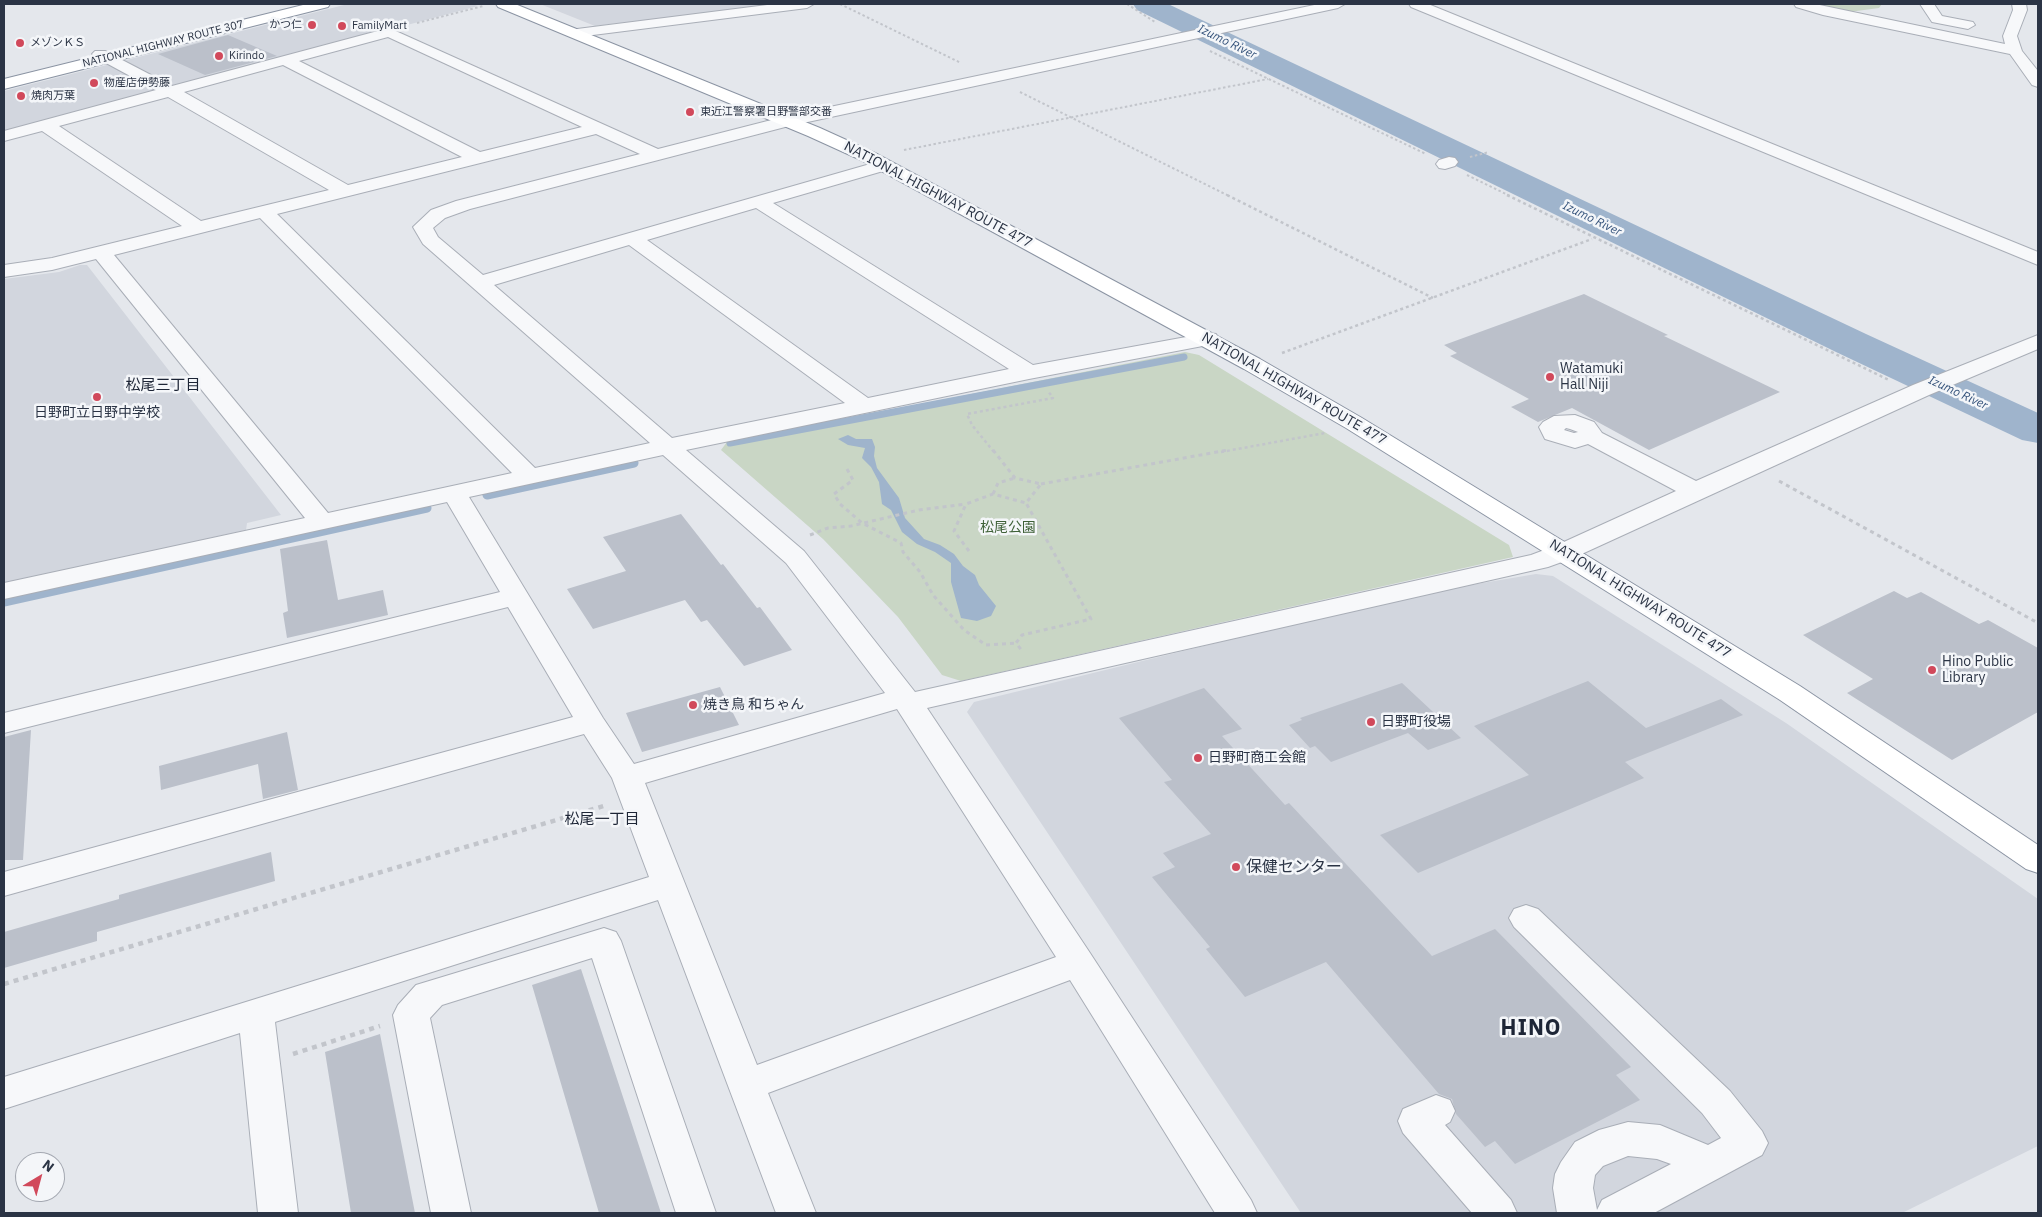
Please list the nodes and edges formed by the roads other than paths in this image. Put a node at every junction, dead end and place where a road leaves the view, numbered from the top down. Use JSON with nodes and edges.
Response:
{"nodes":[{"id":1,"x":300,"y":4,"type":"edge"},
{"id":2,"x":323,"y":4,"type":"edge"},
{"id":3,"x":495,"y":4,"type":"edge"},
{"id":4,"x":807,"y":4,"type":"edge"},
{"id":5,"x":1338,"y":4,"type":"edge"},
{"id":6,"x":1416,"y":4,"type":"edge"},
{"id":7,"x":1801,"y":4,"type":"edge"},
{"id":8,"x":1927,"y":4,"type":"edge"},
{"id":9,"x":2019,"y":4,"type":"edge"},
{"id":10,"x":577,"y":33,"type":"junction"},
{"id":11,"x":2011,"y":34,"type":"junction"},
{"id":12,"x":2015,"y":51,"type":"junction"},
{"id":13,"x":103,"y":56,"type":"junction"},
{"id":14,"x":285,"y":60,"type":"junction"},
{"id":15,"x":4,"y":78,"type":"edge"},
{"id":16,"x":2038,"y":81,"type":"edge"},
{"id":17,"x":4,"y":84,"type":"edge"},
{"id":18,"x":170,"y":91,"type":"junction"},
{"id":19,"x":787,"y":121,"type":"junction"},
{"id":20,"x":45,"y":125,"type":"junction"},
{"id":21,"x":598,"y":128,"type":"junction"},
{"id":22,"x":4,"y":136,"type":"edge"},
{"id":23,"x":657,"y":155,"type":"junction"},
{"id":24,"x":478,"y":158,"type":"junction"},
{"id":25,"x":876,"y":161,"type":"junction"},
{"id":26,"x":344,"y":191,"type":"junction"},
{"id":27,"x":759,"y":202,"type":"junction"},
{"id":28,"x":264,"y":212,"type":"junction"},
{"id":29,"x":198,"y":228,"type":"junction"},
{"id":30,"x":632,"y":238,"type":"junction"},
{"id":31,"x":101,"y":252,"type":"junction"},
{"id":32,"x":2038,"y":260,"type":"edge"},
{"id":33,"x":8,"y":266,"type":"edge"},
{"id":34,"x":481,"y":282,"type":"junction"},
{"id":35,"x":1208,"y":339,"type":"junction"},
{"id":36,"x":2038,"y":341,"type":"edge"},
{"id":37,"x":1029,"y":372,"type":"junction"},
{"id":38,"x":864,"y":407,"type":"junction"},
{"id":39,"x":1589,"y":436,"type":"dead end"},
{"id":40,"x":668,"y":446,"type":"junction"},
{"id":41,"x":529,"y":476,"type":"junction"},
{"id":42,"x":1695,"y":491,"type":"junction"},
{"id":43,"x":454,"y":493,"type":"junction"},
{"id":44,"x":320,"y":520,"type":"junction"},
{"id":45,"x":1564,"y":552,"type":"junction"},
{"id":46,"x":4,"y":591,"type":"edge"},
{"id":47,"x":516,"y":596,"type":"junction"},
{"id":48,"x":906,"y":700,"type":"junction"},
{"id":49,"x":591,"y":722,"type":"junction"},
{"id":50,"x":4,"y":723,"type":"edge"},
{"id":51,"x":630,"y":787,"type":"junction"},
{"id":52,"x":2038,"y":861,"type":"edge"},
{"id":53,"x":4,"y":884,"type":"edge"},
{"id":54,"x":667,"y":884,"type":"junction"},
{"id":55,"x":1528,"y":917,"type":"dead end"},
{"id":56,"x":1078,"y":963,"type":"junction"},
{"id":57,"x":256,"y":1013,"type":"junction"},
{"id":58,"x":746,"y":1085,"type":"junction"},
{"id":59,"x":4,"y":1093,"type":"edge"},
{"id":60,"x":1436,"y":1111,"type":"dead end"},
{"id":61,"x":1706,"y":1165,"type":"junction"},
{"id":62,"x":1640,"y":1208,"type":"edge"},
{"id":63,"x":278,"y":1213,"type":"edge"},
{"id":64,"x":450,"y":1213,"type":"edge"},
{"id":65,"x":696,"y":1213,"type":"edge"},
{"id":66,"x":796,"y":1213,"type":"edge"},
{"id":67,"x":1237,"y":1213,"type":"edge"},
{"id":68,"x":1496,"y":1213,"type":"edge"},
{"id":69,"x":1577,"y":1213,"type":"edge"}],
"edges":[{"from":1,"to":13,"type":"highway","name":"NATIONAL HIGHWAY ROUTE 307"},
{"from":2,"to":13,"type":"highway","name":"NATIONAL HIGHWAY ROUTE 307"},
{"from":3,"to":10,"type":"highway","name":"NATIONAL HIGHWAY ROUTE 477"},
{"from":4,"to":10,"type":"street"},
{"from":5,"to":19,"type":"street"},
{"from":6,"to":32,"type":"street"},
{"from":7,"to":12,"type":"street"},
{"from":8,"to":11,"type":"street"},
{"from":9,"to":11,"type":"street"},
{"from":10,"to":19,"type":"highway","name":"NATIONAL HIGHWAY ROUTE 477"},
{"from":11,"to":12,"type":"street"},
{"from":12,"to":16,"type":"street"},
{"from":13,"to":15,"type":"highway","name":"NATIONAL HIGHWAY ROUTE 307"},
{"from":13,"to":17,"type":"highway","name":"NATIONAL HIGHWAY ROUTE 307"},
{"from":13,"to":18,"type":"street"},
{"from":14,"to":18,"type":"street"},
{"from":14,"to":21,"type":"street"},
{"from":14,"to":24,"type":"street"},
{"from":18,"to":20,"type":"street"},
{"from":18,"to":26,"type":"street"},
{"from":19,"to":23,"type":"street"},
{"from":19,"to":25,"type":"highway","name":"NATIONAL HIGHWAY ROUTE 477"},
{"from":20,"to":22,"type":"street"},
{"from":20,"to":29,"type":"street"},
{"from":21,"to":23,"type":"street"},
{"from":21,"to":24,"type":"street"},
{"from":23,"to":34,"type":"street"},
{"from":24,"to":26,"type":"street"},
{"from":25,"to":27,"type":"street"},
{"from":25,"to":35,"type":"highway","name":"NATIONAL HIGHWAY ROUTE 477"},
{"from":26,"to":28,"type":"street"},
{"from":27,"to":30,"type":"street"},
{"from":27,"to":37,"type":"street"},
{"from":28,"to":29,"type":"street"},
{"from":28,"to":41,"type":"street"},
{"from":29,"to":31,"type":"street"},
{"from":30,"to":34,"type":"street"},
{"from":30,"to":38,"type":"street"},
{"from":31,"to":33,"type":"street"},
{"from":31,"to":44,"type":"street"},
{"from":34,"to":40,"type":"street"},
{"from":35,"to":37,"type":"street"},
{"from":35,"to":45,"type":"highway","name":"NATIONAL HIGHWAY ROUTE 477"},
{"from":36,"to":42,"type":"street"},
{"from":37,"to":38,"type":"street"},
{"from":38,"to":40,"type":"street"},
{"from":39,"to":42,"type":"street"},
{"from":40,"to":41,"type":"street"},
{"from":40,"to":48,"type":"street"},
{"from":41,"to":43,"type":"street"},
{"from":42,"to":45,"type":"street"},
{"from":43,"to":44,"type":"street"},
{"from":43,"to":47,"type":"street"},
{"from":44,"to":46,"type":"street"},
{"from":45,"to":48,"type":"street"},
{"from":45,"to":52,"type":"highway","name":"NATIONAL HIGHWAY ROUTE 477"},
{"from":47,"to":49,"type":"street"},
{"from":47,"to":50,"type":"street"},
{"from":48,"to":51,"type":"street"},
{"from":48,"to":56,"type":"street"},
{"from":49,"to":51,"type":"street"},
{"from":49,"to":53,"type":"street"},
{"from":51,"to":54,"type":"street"},
{"from":54,"to":57,"type":"street"},
{"from":54,"to":58,"type":"street"},
{"from":55,"to":61,"type":"street"},
{"from":56,"to":58,"type":"street"},
{"from":56,"to":67,"type":"street"},
{"from":57,"to":59,"type":"street"},
{"from":57,"to":63,"type":"street"},
{"from":58,"to":66,"type":"street"},
{"from":60,"to":68,"type":"street"},
{"from":61,"to":62,"type":"street"},
{"from":61,"to":69,"type":"street"},
{"from":64,"to":65,"type":"street"}]}
